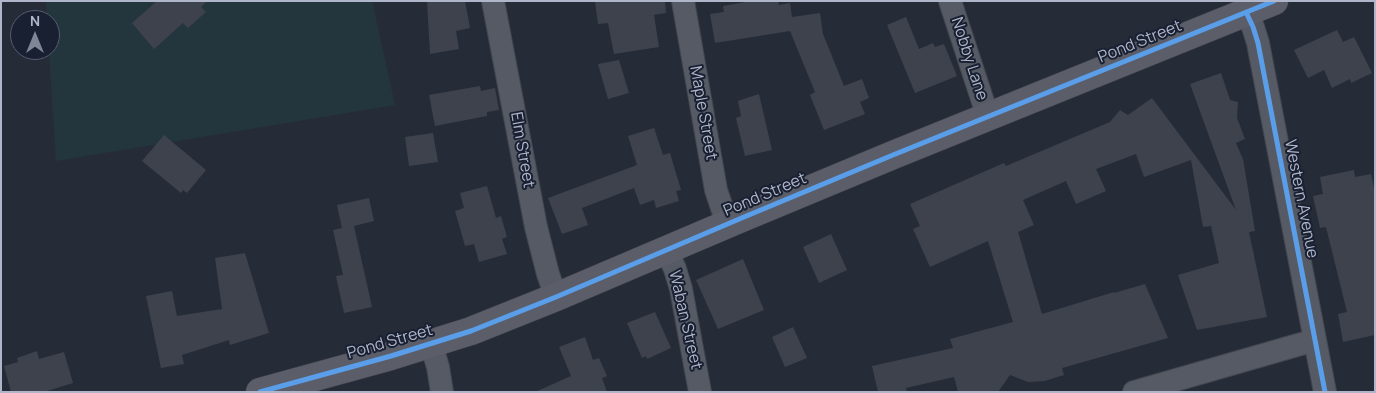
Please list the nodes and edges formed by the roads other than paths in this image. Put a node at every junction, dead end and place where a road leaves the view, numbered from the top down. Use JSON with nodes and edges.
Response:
{"nodes":[{"id":1,"x":494,"y":1,"type":"edge"},
{"id":2,"x":683,"y":1,"type":"edge"},
{"id":3,"x":950,"y":1,"type":"edge"},
{"id":4,"x":1274,"y":1,"type":"edge"},
{"id":5,"x":1246,"y":12,"type":"junction"},
{"id":6,"x":988,"y":117,"type":"junction"},
{"id":7,"x":728,"y":224,"type":"junction"},
{"id":8,"x":666,"y":250,"type":"junction"},
{"id":9,"x":556,"y":297,"type":"junction"},
{"id":10,"x":1315,"y":340,"type":"junction"},
{"id":11,"x":431,"y":344,"type":"junction"},
{"id":12,"x":260,"y":392,"type":"edge"},
{"id":13,"x":442,"y":392,"type":"edge"},
{"id":14,"x":700,"y":392,"type":"edge"},
{"id":15,"x":1134,"y":392,"type":"edge"},
{"id":16,"x":1325,"y":392,"type":"edge"}],
"edges":[{"from":1,"to":9,"type":"street","name":"Elm Street"},
{"from":2,"to":7,"type":"street","name":"Maple Street"},
{"from":3,"to":6,"type":"street","name":"Nobby Lane"},
{"from":4,"to":5,"type":"street","name":"Pond Street"},
{"from":5,"to":6,"type":"street","name":"Pond Street"},
{"from":5,"to":10,"type":"street","name":"Western Avenue"},
{"from":6,"to":7,"type":"street","name":"Pond Street"},
{"from":7,"to":8,"type":"street","name":"Pond Street"},
{"from":8,"to":9,"type":"street","name":"Pond Street"},
{"from":8,"to":14,"type":"street","name":"Waban Street"},
{"from":9,"to":11,"type":"street","name":"Pond Street"},
{"from":10,"to":15,"type":"street"},
{"from":10,"to":16,"type":"street","name":"Western Avenue"},
{"from":11,"to":12,"type":"street","name":"Pond Street"},
{"from":11,"to":13,"type":"street"}]}
